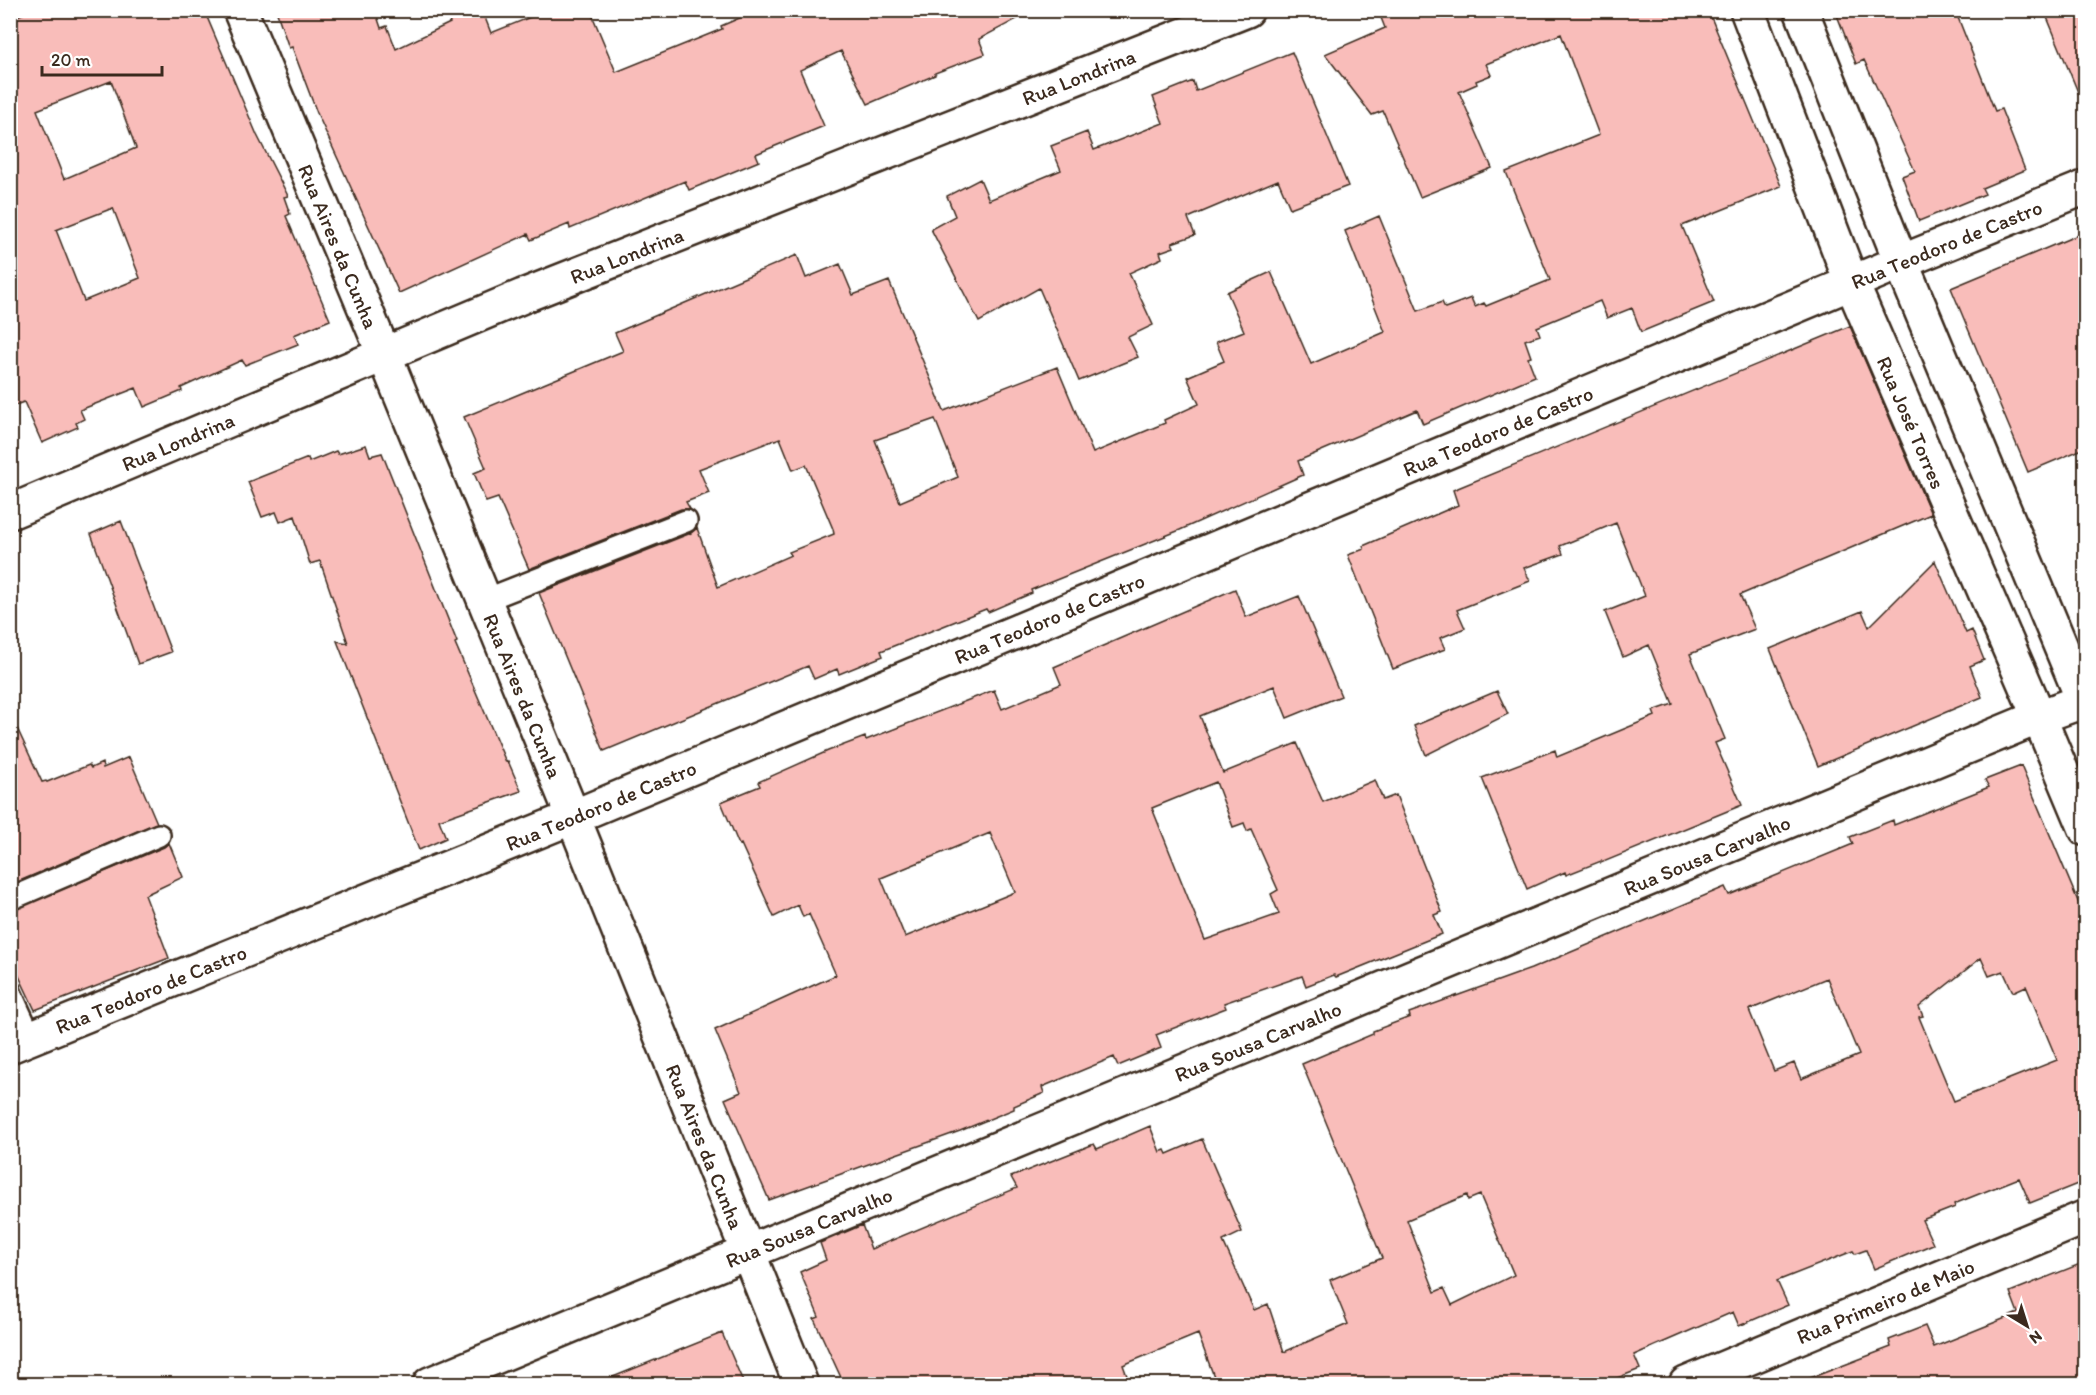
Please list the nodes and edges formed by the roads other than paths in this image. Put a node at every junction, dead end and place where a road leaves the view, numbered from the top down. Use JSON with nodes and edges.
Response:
{"nodes":[{"id":1,"x":240,"y":10,"type":"edge"},
{"id":2,"x":1247,"y":10,"type":"edge"},
{"id":3,"x":1747,"y":10,"type":"edge"},
{"id":4,"x":1801,"y":10,"type":"edge"},
{"id":5,"x":2085,"y":187,"type":"edge"},
{"id":6,"x":1901,"y":262,"type":"junction"},
{"id":7,"x":1852,"y":284,"type":"junction"},
{"id":8,"x":384,"y":354,"type":"junction"},
{"id":9,"x":10,"y":512,"type":"edge"},
{"id":10,"x":686,"y":521,"type":"dead end"},
{"id":11,"x":485,"y":600,"type":"junction"},
{"id":12,"x":2085,"y":703,"type":"edge"},
{"id":13,"x":2039,"y":717,"type":"junction"},
{"id":14,"x":573,"y":817,"type":"junction"},
{"id":15,"x":2085,"y":829,"type":"edge"},
{"id":16,"x":159,"y":835,"type":"dead end"},
{"id":17,"x":10,"y":899,"type":"edge"},
{"id":18,"x":10,"y":992,"type":"edge"},
{"id":19,"x":21,"y":1042,"type":"edge"},
{"id":20,"x":2085,"y":1217,"type":"edge"},
{"id":21,"x":747,"y":1252,"type":"junction"},
{"id":22,"x":430,"y":1384,"type":"edge"},
{"id":23,"x":801,"y":1384,"type":"edge"},
{"id":24,"x":1686,"y":1384,"type":"edge"}],
"edges":[{"from":1,"to":8,"type":"street","name":"Rua Aires da Cunha"},
{"from":2,"to":8,"type":"street","name":"Rua Londrina"},
{"from":3,"to":7,"type":"street","name":"Rua José Torres"},
{"from":4,"to":6,"type":"street"},
{"from":5,"to":6,"type":"street","name":"Rua Teodoro de Castro"},
{"from":6,"to":7,"type":"street","name":"Rua Teodoro de Castro"},
{"from":6,"to":12,"type":"street"},
{"from":7,"to":13,"type":"street","name":"Rua José Torres"},
{"from":7,"to":14,"type":"street","name":"Rua Teodoro de Castro"},
{"from":8,"to":9,"type":"street","name":"Rua Londrina"},
{"from":8,"to":11,"type":"street","name":"Rua Aires da Cunha"},
{"from":10,"to":11,"type":"lane"},
{"from":11,"to":14,"type":"street","name":"Rua Aires da Cunha"},
{"from":12,"to":13,"type":"street","name":"Rua Sousa Carvalho"},
{"from":13,"to":15,"type":"street","name":"Rua José Torres"},
{"from":13,"to":21,"type":"street","name":"Rua Sousa Carvalho"},
{"from":14,"to":19,"type":"street","name":"Rua Teodoro de Castro"},
{"from":14,"to":21,"type":"street","name":"Rua Aires da Cunha"},
{"from":16,"to":17,"type":"lane"},
{"from":18,"to":19,"type":"lane"},
{"from":20,"to":24,"type":"street","name":"Rua Primeiro de Maio"},
{"from":21,"to":22,"type":"street","name":"Rua Sousa Carvalho"},
{"from":21,"to":23,"type":"street","name":"Rua Aires da Cunha"}]}
